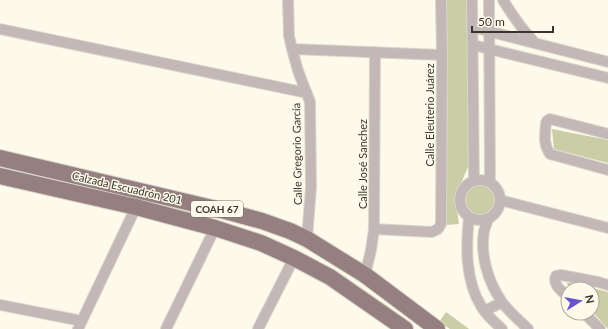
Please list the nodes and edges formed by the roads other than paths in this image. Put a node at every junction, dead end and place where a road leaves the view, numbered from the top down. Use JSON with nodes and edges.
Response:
{"nodes":[{"id":1,"x":288,"y":0,"type":"edge"},
{"id":2,"x":441,"y":0,"type":"edge"},
{"id":3,"x":472,"y":0,"type":"edge"},
{"id":4,"x":489,"y":0,"type":"edge"},
{"id":5,"x":503,"y":0,"type":"edge"},
{"id":6,"x":472,"y":27,"type":"junction"},
{"id":7,"x":0,"y":29,"type":"edge"},
{"id":8,"x":489,"y":31,"type":"junction"},
{"id":9,"x":534,"y":42,"type":"junction"},
{"id":10,"x":472,"y":45,"type":"junction"},
{"id":11,"x":292,"y":49,"type":"junction"},
{"id":12,"x":489,"y":49,"type":"junction"},
{"id":13,"x":375,"y":52,"type":"junction"},
{"id":14,"x":442,"y":55,"type":"junction"},
{"id":15,"x":608,"y":62,"type":"edge"},
{"id":16,"x":608,"y":78,"type":"edge"},
{"id":17,"x":307,"y":93,"type":"junction"},
{"id":18,"x":608,"y":134,"type":"edge"},
{"id":19,"x":0,"y":158,"type":"edge"},
{"id":20,"x":608,"y":170,"type":"edge"},
{"id":21,"x":0,"y":176,"type":"edge"},
{"id":22,"x":474,"y":181,"type":"junction"},
{"id":23,"x":490,"y":183,"type":"junction"},
{"id":24,"x":500,"y":200,"type":"junction"},
{"id":25,"x":136,"y":207,"type":"junction"},
{"id":26,"x":469,"y":218,"type":"junction"},
{"id":27,"x":488,"y":219,"type":"junction"},
{"id":28,"x":215,"y":228,"type":"junction"},
{"id":29,"x":608,"y":228,"type":"edge"},
{"id":30,"x":374,"y":229,"type":"junction"},
{"id":31,"x":307,"y":239,"type":"junction"},
{"id":32,"x":294,"y":258,"type":"junction"},
{"id":33,"x":364,"y":275,"type":"junction"},
{"id":34,"x":593,"y":281,"type":"edge"},
{"id":35,"x":560,"y":289,"type":"edge"},
{"id":36,"x":502,"y":302,"type":"junction"},
{"id":37,"x":0,"y":305,"type":"edge"},
{"id":38,"x":485,"y":311,"type":"junction"},
{"id":39,"x":592,"y":321,"type":"edge"},
{"id":40,"x":80,"y":325,"type":"edge"},
{"id":41,"x":166,"y":329,"type":"edge"},
{"id":42,"x":258,"y":329,"type":"edge"},
{"id":43,"x":405,"y":329,"type":"edge"},
{"id":44,"x":437,"y":329,"type":"edge"},
{"id":45,"x":502,"y":329,"type":"edge"},
{"id":46,"x":528,"y":329,"type":"edge"},
{"id":47,"x":600,"y":329,"type":"edge"}],
"edges":[{"from":1,"to":11,"type":"street","name":"Calle Gregorio García"},
{"from":2,"to":14,"type":"street","name":"Calle Eleuterio Juárez"},
{"from":3,"to":6,"type":"street"},
{"from":4,"to":8,"type":"street"},
{"from":5,"to":9,"type":"street"},
{"from":6,"to":8,"type":"street"},
{"from":6,"to":10,"type":"street"},
{"from":7,"to":17,"type":"street"},
{"from":8,"to":9,"type":"street"},
{"from":8,"to":12,"type":"street"},
{"from":9,"to":15,"type":"street"},
{"from":10,"to":12,"type":"street"},
{"from":10,"to":22,"type":"street"},
{"from":11,"to":13,"type":"street"},
{"from":11,"to":17,"type":"street","name":"Calle Gregorio García"},
{"from":12,"to":16,"type":"street"},
{"from":12,"to":23,"type":"street"},
{"from":13,"to":14,"type":"street"},
{"from":13,"to":30,"type":"street","name":"Calle José Sanchez"},
{"from":14,"to":30,"type":"street","name":"Calle Eleuterio Juárez"},
{"from":17,"to":31,"type":"street","name":"Calle Gregorio García"},
{"from":18,"to":20,"type":"street"},
{"from":19,"to":31,"type":"main road","name":"Calzada Escuadrón 201","number":"COAH 67"},
{"from":21,"to":25,"type":"main road","name":"Calzada Escuadrón 201","number":"COAH 67"},
{"from":22,"to":23,"type":"street"},
{"from":22,"to":26,"type":"street"},
{"from":23,"to":24,"type":"street"},
{"from":24,"to":27,"type":"street"},
{"from":24,"to":29,"type":"street"},
{"from":25,"to":28,"type":"main road","name":"Calzada Escuadrón 201","number":"COAH 67"},
{"from":25,"to":40,"type":"street"},
{"from":26,"to":27,"type":"street"},
{"from":26,"to":38,"type":"street"},
{"from":27,"to":36,"type":"street"},
{"from":28,"to":32,"type":"main road","name":"Calzada Escuadrón 201","number":"COAH 67"},
{"from":28,"to":41,"type":"street"},
{"from":30,"to":33,"type":"street","name":"Calle José Sanchez"},
{"from":31,"to":33,"type":"main road","name":"Calzada Escuadrón 201","number":"COAH 67"},
{"from":32,"to":42,"type":"street"},
{"from":32,"to":43,"type":"main road","name":"Calzada Escuadrón 201","number":"COAH 67"},
{"from":33,"to":44,"type":"main road","name":"Calzada Escuadrón 201","number":"COAH 67"},
{"from":34,"to":35,"type":"street"},
{"from":36,"to":38,"type":"street"},
{"from":36,"to":46,"type":"street"},
{"from":37,"to":40,"type":"street"},
{"from":38,"to":45,"type":"street"},
{"from":39,"to":47,"type":"street"}]}
